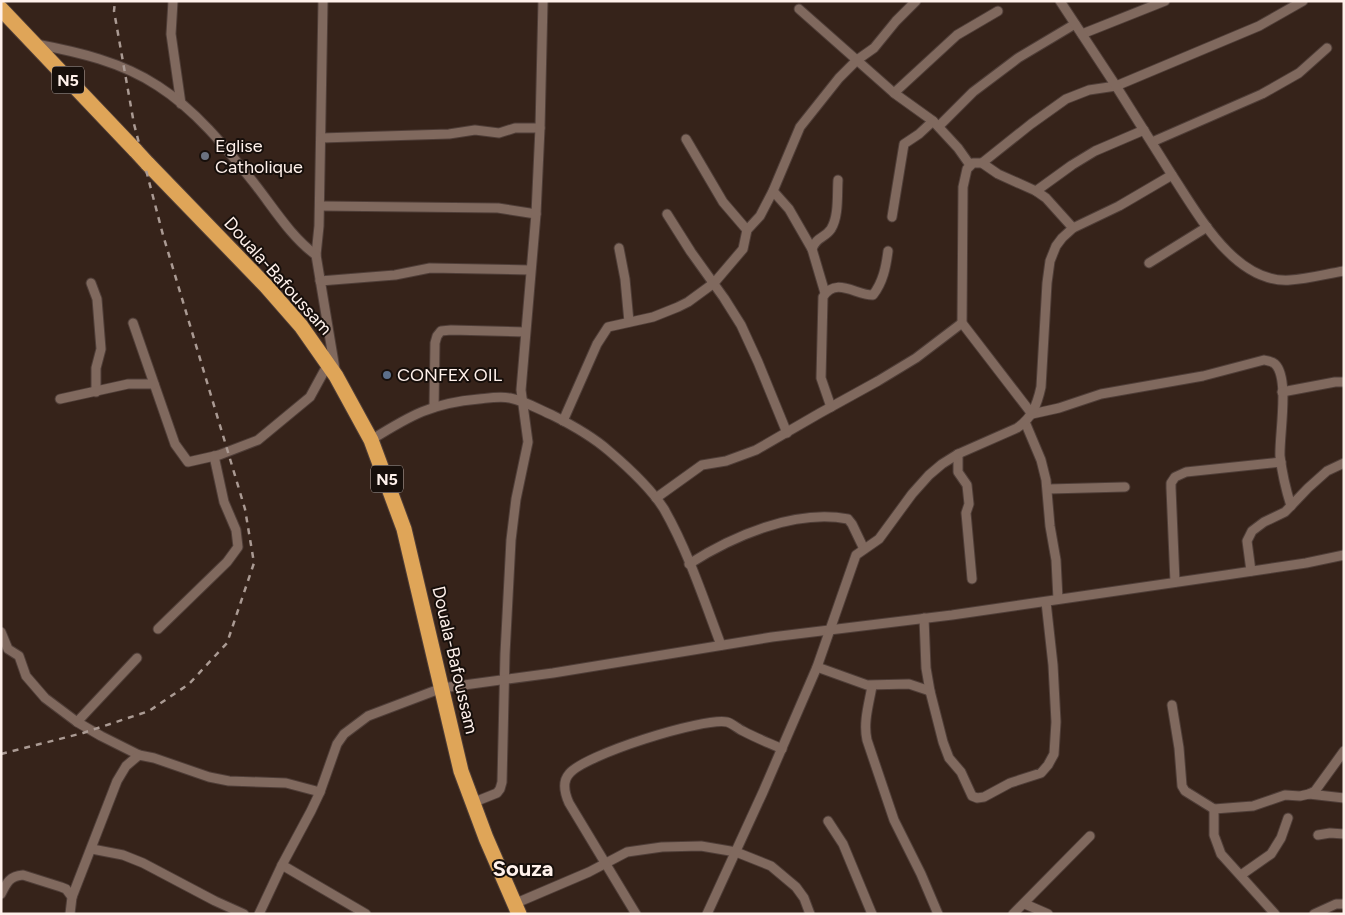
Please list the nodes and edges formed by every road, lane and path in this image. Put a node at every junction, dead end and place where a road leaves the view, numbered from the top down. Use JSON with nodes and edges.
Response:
{"nodes":[{"id":1,"x":173,"y":1,"type":"edge"},
{"id":2,"x":323,"y":1,"type":"edge"},
{"id":3,"x":543,"y":1,"type":"edge"},
{"id":4,"x":916,"y":1,"type":"edge"},
{"id":5,"x":1060,"y":1,"type":"edge"},
{"id":6,"x":1166,"y":1,"type":"edge"},
{"id":7,"x":1303,"y":1,"type":"edge"},
{"id":8,"x":1,"y":9,"type":"edge"},
{"id":9,"x":799,"y":9,"type":"dead end"},
{"id":10,"x":998,"y":11,"type":"dead end"},
{"id":11,"x":1074,"y":24,"type":"junction"},
{"id":12,"x":1082,"y":34,"type":"junction"},
{"id":13,"x":34,"y":43,"type":"junction"},
{"id":14,"x":1327,"y":48,"type":"dead end"},
{"id":15,"x":857,"y":60,"type":"junction"},
{"id":16,"x":1116,"y":86,"type":"junction"},
{"id":17,"x":894,"y":93,"type":"junction"},
{"id":18,"x":181,"y":104,"type":"junction"},
{"id":19,"x":936,"y":124,"type":"junction"},
{"id":20,"x":540,"y":128,"type":"junction"},
{"id":21,"x":1144,"y":130,"type":"junction"},
{"id":22,"x":321,"y":138,"type":"junction"},
{"id":23,"x":686,"y":139,"type":"dead end"},
{"id":24,"x":1152,"y":142,"type":"junction"},
{"id":25,"x":982,"y":163,"type":"junction"},
{"id":26,"x":970,"y":165,"type":"junction"},
{"id":27,"x":1172,"y":175,"type":"junction"},
{"id":28,"x":838,"y":180,"type":"dead end"},
{"id":29,"x":773,"y":191,"type":"junction"},
{"id":30,"x":1036,"y":191,"type":"junction"},
{"id":31,"x":320,"y":206,"type":"junction"},
{"id":32,"x":536,"y":214,"type":"junction"},
{"id":33,"x":667,"y":214,"type":"dead end"},
{"id":34,"x":892,"y":217,"type":"dead end"},
{"id":35,"x":1207,"y":227,"type":"junction"},
{"id":36,"x":1073,"y":228,"type":"junction"},
{"id":37,"x":747,"y":230,"type":"junction"},
{"id":38,"x":619,"y":248,"type":"dead end"},
{"id":39,"x":812,"y":249,"type":"junction"},
{"id":40,"x":888,"y":251,"type":"dead end"},
{"id":41,"x":316,"y":255,"type":"junction"},
{"id":42,"x":1149,"y":262,"type":"dead end"},
{"id":43,"x":530,"y":270,"type":"junction"},
{"id":44,"x":1344,"y":271,"type":"edge"},
{"id":45,"x":320,"y":281,"type":"junction"},
{"id":46,"x":91,"y":283,"type":"dead end"},
{"id":47,"x":714,"y":283,"type":"junction"},
{"id":48,"x":825,"y":293,"type":"junction"},
{"id":49,"x":629,"y":322,"type":"junction"},
{"id":50,"x":133,"y":323,"type":"dead end"},
{"id":51,"x":962,"y":323,"type":"junction"},
{"id":52,"x":525,"y":332,"type":"junction"},
{"id":53,"x":332,"y":370,"type":"junction"},
{"id":54,"x":1344,"y":382,"type":"edge"},
{"id":55,"x":154,"y":384,"type":"junction"},
{"id":56,"x":96,"y":392,"type":"junction"},
{"id":57,"x":1282,"y":392,"type":"junction"},
{"id":58,"x":60,"y":399,"type":"dead end"},
{"id":59,"x":522,"y":401,"type":"junction"},
{"id":60,"x":434,"y":407,"type":"junction"},
{"id":61,"x":831,"y":407,"type":"junction"},
{"id":62,"x":1032,"y":414,"type":"junction"},
{"id":63,"x":563,"y":421,"type":"junction"},
{"id":64,"x":1025,"y":422,"type":"junction"},
{"id":65,"x":787,"y":433,"type":"junction"},
{"id":66,"x":371,"y":440,"type":"junction"},
{"id":67,"x":958,"y":454,"type":"junction"},
{"id":68,"x":214,"y":456,"type":"junction"},
{"id":69,"x":1281,"y":462,"type":"junction"},
{"id":70,"x":1344,"y":463,"type":"edge"},
{"id":71,"x":1125,"y":487,"type":"dead end"},
{"id":72,"x":1048,"y":489,"type":"junction"},
{"id":73,"x":656,"y":498,"type":"junction"},
{"id":74,"x":1291,"y":506,"type":"junction"},
{"id":75,"x":864,"y":549,"type":"junction"},
{"id":76,"x":1344,"y":555,"type":"edge"},
{"id":77,"x":689,"y":564,"type":"junction"},
{"id":78,"x":1251,"y":571,"type":"junction"},
{"id":79,"x":972,"y":579,"type":"dead end"},
{"id":80,"x":1175,"y":582,"type":"junction"},
{"id":81,"x":1058,"y":599,"type":"junction"},
{"id":82,"x":1046,"y":602,"type":"junction"},
{"id":83,"x":924,"y":618,"type":"junction"},
{"id":84,"x":158,"y":629,"type":"dead end"},
{"id":85,"x":828,"y":631,"type":"junction"},
{"id":86,"x":1,"y":632,"type":"edge"},
{"id":87,"x":721,"y":645,"type":"junction"},
{"id":88,"x":137,"y":658,"type":"dead end"},
{"id":89,"x":817,"y":667,"type":"junction"},
{"id":90,"x":504,"y":678,"type":"junction"},
{"id":91,"x":872,"y":686,"type":"junction"},
{"id":92,"x":442,"y":688,"type":"junction"},
{"id":93,"x":930,"y":691,"type":"junction"},
{"id":94,"x":1172,"y":705,"type":"dead end"},
{"id":95,"x":77,"y":722,"type":"junction"},
{"id":96,"x":782,"y":749,"type":"junction"},
{"id":97,"x":1344,"y":751,"type":"edge"},
{"id":98,"x":139,"y":755,"type":"junction"},
{"id":99,"x":320,"y":792,"type":"junction"},
{"id":100,"x":1309,"y":794,"type":"junction"},
{"id":101,"x":1344,"y":798,"type":"edge"},
{"id":102,"x":472,"y":803,"type":"junction"},
{"id":103,"x":1214,"y":809,"type":"junction"},
{"id":104,"x":1288,"y":818,"type":"dead end"},
{"id":105,"x":828,"y":821,"type":"dead end"},
{"id":106,"x":1344,"y":834,"type":"edge"},
{"id":107,"x":1318,"y":835,"type":"dead end"},
{"id":108,"x":1090,"y":836,"type":"dead end"},
{"id":109,"x":92,"y":849,"type":"junction"},
{"id":110,"x":736,"y":852,"type":"junction"},
{"id":111,"x":605,"y":864,"type":"junction"},
{"id":112,"x":282,"y":865,"type":"junction"},
{"id":113,"x":1241,"y":874,"type":"junction"},
{"id":114,"x":1,"y":894,"type":"edge"},
{"id":115,"x":72,"y":897,"type":"junction"},
{"id":116,"x":1024,"y":904,"type":"junction"},
{"id":117,"x":1344,"y":904,"type":"edge"},
{"id":118,"x":516,"y":909,"type":"edge"},
{"id":119,"x":70,"y":914,"type":"edge"},
{"id":120,"x":244,"y":914,"type":"edge"},
{"id":121,"x":258,"y":914,"type":"edge"},
{"id":122,"x":366,"y":914,"type":"edge"},
{"id":123,"x":636,"y":914,"type":"edge"},
{"id":124,"x":707,"y":914,"type":"edge"},
{"id":125,"x":810,"y":914,"type":"edge"},
{"id":126,"x":872,"y":914,"type":"edge"},
{"id":127,"x":938,"y":914,"type":"edge"},
{"id":128,"x":1013,"y":914,"type":"edge"},
{"id":129,"x":1048,"y":914,"type":"edge"},
{"id":130,"x":1275,"y":914,"type":"edge"},
{"id":131,"x":1314,"y":914,"type":"edge"}],
"edges":[{"from":1,"to":18,"type":"street"},
{"from":2,"to":22,"type":"street"},
{"from":3,"to":20,"type":"street"},
{"from":4,"to":15,"type":"street"},
{"from":5,"to":11,"type":"street"},
{"from":6,"to":12,"type":"street"},
{"from":7,"to":16,"type":"street"},
{"from":8,"to":13,"type":"highway","name":"Douala-Bafoussam","number":"N5"},
{"from":9,"to":15,"type":"street"},
{"from":10,"to":17,"type":"street"},
{"from":11,"to":12,"type":"street"},
{"from":11,"to":19,"type":"street"},
{"from":12,"to":16,"type":"street"},
{"from":13,"to":18,"type":"street"},
{"from":13,"to":53,"type":"highway","name":"Douala-Bafoussam","number":"N5","bridge":true},
{"from":14,"to":24,"type":"street"},
{"from":15,"to":17,"type":"street"},
{"from":15,"to":29,"type":"street"},
{"from":16,"to":21,"type":"street"},
{"from":16,"to":25,"type":"street"},
{"from":17,"to":19,"type":"street"},
{"from":18,"to":41,"type":"street"},
{"from":19,"to":26,"type":"street"},
{"from":19,"to":34,"type":"street"},
{"from":20,"to":22,"type":"street"},
{"from":20,"to":32,"type":"street"},
{"from":21,"to":24,"type":"street"},
{"from":21,"to":30,"type":"street"},
{"from":22,"to":31,"type":"street"},
{"from":23,"to":37,"type":"street"},
{"from":24,"to":27,"type":"street"},
{"from":25,"to":26,"type":"street"},
{"from":25,"to":30,"type":"street"},
{"from":26,"to":51,"type":"street"},
{"from":27,"to":35,"type":"street"},
{"from":27,"to":36,"type":"street"},
{"from":28,"to":39,"type":"street"},
{"from":29,"to":37,"type":"street"},
{"from":29,"to":39,"type":"street"},
{"from":30,"to":36,"type":"street"},
{"from":31,"to":32,"type":"street"},
{"from":31,"to":41,"type":"street"},
{"from":32,"to":43,"type":"street"},
{"from":33,"to":47,"type":"street"},
{"from":35,"to":42,"type":"street"},
{"from":35,"to":44,"type":"street"},
{"from":36,"to":62,"type":"street"},
{"from":37,"to":47,"type":"street"},
{"from":38,"to":49,"type":"street"},
{"from":39,"to":48,"type":"street"},
{"from":40,"to":48,"type":"street"},
{"from":41,"to":45,"type":"street"},
{"from":43,"to":45,"type":"street"},
{"from":43,"to":52,"type":"street"},
{"from":45,"to":53,"type":"street"},
{"from":46,"to":56,"type":"street"},
{"from":47,"to":49,"type":"street"},
{"from":47,"to":65,"type":"street"},
{"from":48,"to":61,"type":"street"},
{"from":49,"to":63,"type":"street"},
{"from":50,"to":55,"type":"street"},
{"from":51,"to":61,"type":"street"},
{"from":51,"to":62,"type":"street"},
{"from":52,"to":59,"type":"street"},
{"from":52,"to":60,"type":"street"},
{"from":53,"to":66,"type":"highway","name":"Douala-Bafoussam","number":"N5"},
{"from":53,"to":68,"type":"street"},
{"from":54,"to":57,"type":"street"},
{"from":55,"to":56,"type":"street"},
{"from":55,"to":68,"type":"street"},
{"from":56,"to":58,"type":"street"},
{"from":57,"to":62,"type":"street"},
{"from":57,"to":69,"type":"street"},
{"from":59,"to":60,"type":"street"},
{"from":59,"to":63,"type":"street"},
{"from":59,"to":90,"type":"street"},
{"from":60,"to":66,"type":"street"},
{"from":61,"to":65,"type":"street"},
{"from":62,"to":64,"type":"street"},
{"from":63,"to":73,"type":"street"},
{"from":64,"to":67,"type":"street"},
{"from":64,"to":72,"type":"street"},
{"from":65,"to":73,"type":"street"},
{"from":66,"to":92,"type":"highway","name":"Douala-Bafoussam","number":"N5"},
{"from":67,"to":75,"type":"street"},
{"from":67,"to":79,"type":"street"},
{"from":68,"to":84,"type":"street"},
{"from":69,"to":74,"type":"street"},
{"from":69,"to":80,"type":"street"},
{"from":70,"to":74,"type":"street"},
{"from":71,"to":72,"type":"street"},
{"from":72,"to":81,"type":"street"},
{"from":73,"to":77,"type":"street"},
{"from":74,"to":78,"type":"street"},
{"from":75,"to":77,"type":"street"},
{"from":75,"to":85,"type":"street"},
{"from":76,"to":78,"type":"street"},
{"from":77,"to":87,"type":"street"},
{"from":78,"to":80,"type":"street"},
{"from":80,"to":81,"type":"street"},
{"from":81,"to":82,"type":"street"},
{"from":82,"to":83,"type":"street"},
{"from":82,"to":93,"type":"street"},
{"from":83,"to":85,"type":"street"},
{"from":83,"to":93,"type":"street"},
{"from":85,"to":87,"type":"street"},
{"from":85,"to":89,"type":"street"},
{"from":86,"to":95,"type":"street"},
{"from":87,"to":90,"type":"street"},
{"from":88,"to":95,"type":"street"},
{"from":89,"to":91,"type":"street"},
{"from":89,"to":96,"type":"street"},
{"from":90,"to":92,"type":"street"},
{"from":90,"to":102,"type":"street"},
{"from":91,"to":93,"type":"street"},
{"from":91,"to":127,"type":"street"},
{"from":92,"to":99,"type":"street"},
{"from":92,"to":102,"type":"highway","name":"Douala-Bafoussam","number":"N5"},
{"from":94,"to":103,"type":"street"},
{"from":95,"to":98,"type":"street"},
{"from":96,"to":110,"type":"street"},
{"from":96,"to":111,"type":"street"},
{"from":97,"to":100,"type":"street"},
{"from":98,"to":99,"type":"street"},
{"from":98,"to":109,"type":"street"},
{"from":99,"to":112,"type":"street"},
{"from":100,"to":101,"type":"street"},
{"from":100,"to":103,"type":"street"},
{"from":102,"to":118,"type":"highway","name":"Douala-Bafoussam","number":"N5"},
{"from":103,"to":113,"type":"street"},
{"from":104,"to":113,"type":"street"},
{"from":105,"to":126,"type":"street"},
{"from":106,"to":107,"type":"street"},
{"from":108,"to":116,"type":"street"},
{"from":109,"to":115,"type":"street"},
{"from":109,"to":120,"type":"street"},
{"from":110,"to":111,"type":"street"},
{"from":110,"to":124,"type":"street"},
{"from":110,"to":125,"type":"street"},
{"from":111,"to":118,"type":"street"},
{"from":111,"to":123,"type":"street"},
{"from":112,"to":121,"type":"street"},
{"from":112,"to":122,"type":"street"},
{"from":113,"to":130,"type":"street"},
{"from":114,"to":115,"type":"street"},
{"from":115,"to":119,"type":"street"},
{"from":116,"to":128,"type":"street"},
{"from":116,"to":129,"type":"street"},
{"from":117,"to":131,"type":"street"}]}
